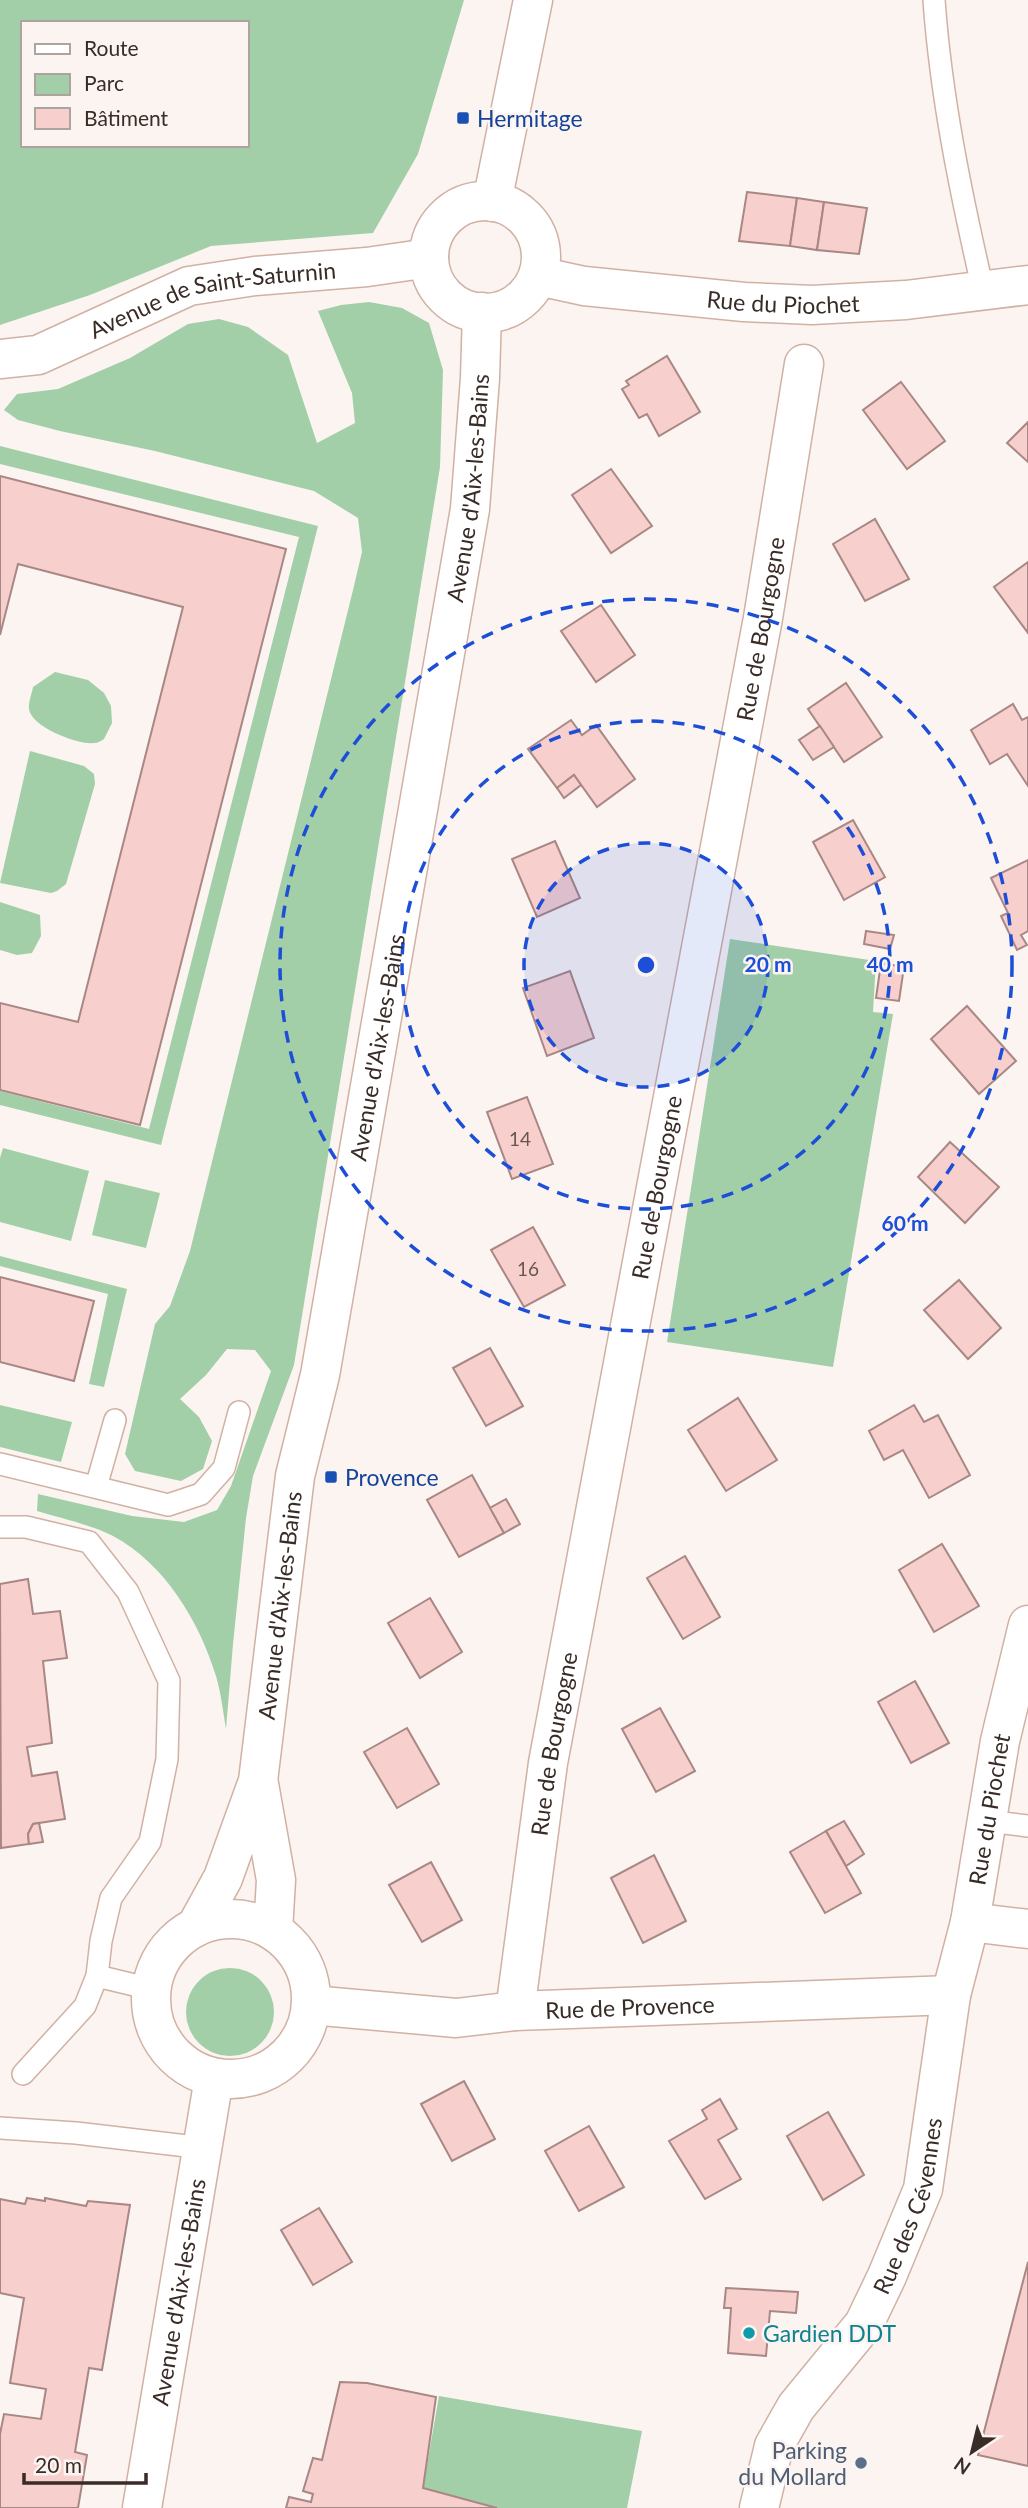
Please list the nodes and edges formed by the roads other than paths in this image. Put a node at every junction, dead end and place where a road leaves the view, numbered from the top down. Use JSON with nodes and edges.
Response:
{"nodes":[{"id":1,"x":533,"y":0,"type":"edge"},
{"id":2,"x":934,"y":0,"type":"edge"},
{"id":3,"x":492,"y":202,"type":"junction"},
{"id":4,"x":429,"y":258,"type":"junction"},
{"id":5,"x":538,"y":276,"type":"junction"},
{"id":6,"x":1028,"y":285,"type":"edge"},
{"id":7,"x":983,"y":290,"type":"junction"},
{"id":8,"x":482,"y":312,"type":"junction"},
{"id":9,"x":0,"y":359,"type":"edge"},
{"id":10,"x":804,"y":364,"type":"dead end"},
{"id":11,"x":239,"y":1412,"type":"dead end"},
{"id":12,"x":115,"y":1420,"type":"dead end"},
{"id":13,"x":0,"y":1464,"type":"edge"},
{"id":14,"x":96,"y":1487,"type":"junction"},
{"id":15,"x":0,"y":1527,"type":"edge"},
{"id":16,"x":1028,"y":1625,"type":"edge"},
{"id":17,"x":258,"y":1781,"type":"junction"},
{"id":18,"x":988,"y":1821,"type":"junction"},
{"id":19,"x":1028,"y":1826,"type":"edge"},
{"id":20,"x":970,"y":1922,"type":"junction"},
{"id":21,"x":196,"y":1927,"type":"junction"},
{"id":22,"x":1028,"y":1928,"type":"edge"},
{"id":23,"x":273,"y":1931,"type":"junction"},
{"id":24,"x":97,"y":1976,"type":"junction"},
{"id":25,"x":151,"y":1989,"type":"junction"},
{"id":26,"x":951,"y":1995,"type":"junction"},
{"id":27,"x":311,"y":2005,"type":"junction"},
{"id":28,"x":515,"y":2011,"type":"junction"},
{"id":29,"x":23,"y":2074,"type":"dead end"},
{"id":30,"x":214,"y":2078,"type":"junction"},
{"id":31,"x":0,"y":2128,"type":"edge"},
{"id":32,"x":204,"y":2148,"type":"junction"},
{"id":33,"x":142,"y":2508,"type":"edge"},
{"id":34,"x":759,"y":2508,"type":"edge"}],
"edges":[{"from":1,"to":3,"type":"street"},
{"from":2,"to":7,"type":"lane"},
{"from":3,"to":4,"type":"street"},
{"from":3,"to":5,"type":"street"},
{"from":4,"to":8,"type":"street"},
{"from":4,"to":9,"type":"street","name":"Avenue de Saint-Saturnin"},
{"from":5,"to":7,"type":"street","name":"Rue du Piochet"},
{"from":5,"to":8,"type":"street"},
{"from":6,"to":7,"type":"street","name":"Rue du Piochet"},
{"from":8,"to":17,"type":"street","name":"Avenue d'Aix-les-Bains"},
{"from":10,"to":28,"type":"street","name":"Rue de Bourgogne"},
{"from":11,"to":14,"type":"lane"},
{"from":12,"to":14,"type":"lane"},
{"from":13,"to":14,"type":"lane"},
{"from":15,"to":24,"type":"lane"},
{"from":16,"to":18,"type":"street","name":"Rue du Piochet"},
{"from":17,"to":21,"type":"street","name":"Avenue d'Aix-les-Bains"},
{"from":17,"to":23,"type":"street","name":"Avenue d'Aix-les-Bains"},
{"from":18,"to":19,"type":"lane"},
{"from":18,"to":20,"type":"street","name":"Rue du Piochet"},
{"from":20,"to":22,"type":"street"},
{"from":20,"to":26,"type":"street","name":"Rue du Piochet"},
{"from":21,"to":23,"type":"street","name":"Avenue d'Aix-les-Bains"},
{"from":21,"to":25,"type":"street","name":"Avenue d'Aix-les-Bains"},
{"from":23,"to":27,"type":"street","name":"Avenue d'Aix-les-Bains"},
{"from":24,"to":25,"type":"lane"},
{"from":24,"to":29,"type":"lane"},
{"from":25,"to":30,"type":"street","name":"Avenue d'Aix-les-Bains"},
{"from":26,"to":28,"type":"street","name":"Rue de Provence"},
{"from":26,"to":34,"type":"street","name":"Rue des Cévennes"},
{"from":27,"to":28,"type":"street","name":"Rue de Provence"},
{"from":27,"to":30,"type":"street","name":"Avenue d'Aix-les-Bains"},
{"from":30,"to":32,"type":"street","name":"Avenue d'Aix-les-Bains"},
{"from":31,"to":32,"type":"lane"},
{"from":32,"to":33,"type":"street","name":"Avenue d'Aix-les-Bains"}]}
